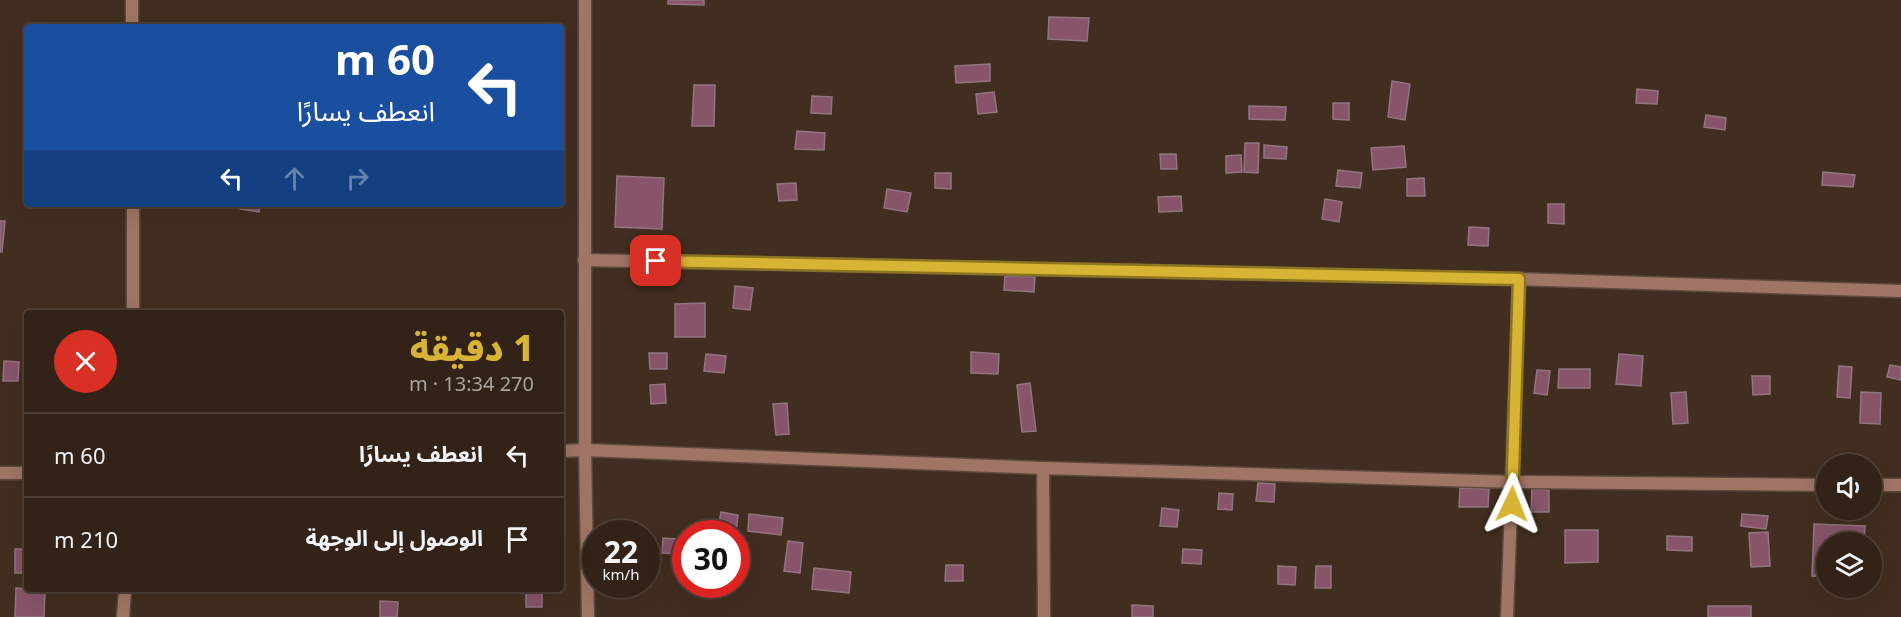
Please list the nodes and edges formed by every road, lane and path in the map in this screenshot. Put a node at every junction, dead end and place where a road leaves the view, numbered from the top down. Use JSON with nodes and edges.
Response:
{"nodes":[{"id":1,"x":132,"y":0,"type":"edge"},
{"id":2,"x":585,"y":0,"type":"edge"},
{"id":3,"x":132,"y":24,"type":"edge"},
{"id":4,"x":133,"y":207,"type":"edge"},
{"id":5,"x":584,"y":260,"type":"junction"},
{"id":6,"x":1519,"y":279,"type":"junction"},
{"id":7,"x":1901,"y":291,"type":"edge"},
{"id":8,"x":133,"y":310,"type":"edge"},
{"id":9,"x":585,"y":450,"type":"junction"},
{"id":10,"x":564,"y":451,"type":"edge"},
{"id":11,"x":1044,"y":468,"type":"junction"},
{"id":12,"x":0,"y":473,"type":"edge"},
{"id":13,"x":24,"y":473,"type":"edge"},
{"id":14,"x":1513,"y":482,"type":"junction"},
{"id":15,"x":1816,"y":485,"type":"edge"},
{"id":16,"x":1882,"y":485,"type":"edge"},
{"id":17,"x":1901,"y":486,"type":"edge"},
{"id":18,"x":125,"y":592,"type":"edge"},
{"id":19,"x":123,"y":617,"type":"edge"},
{"id":20,"x":588,"y":617,"type":"edge"},
{"id":21,"x":1044,"y":617,"type":"edge"},
{"id":22,"x":1507,"y":617,"type":"edge"}],
"edges":[{"from":1,"to":3,"type":"street"},
{"from":2,"to":5,"type":"street"},
{"from":4,"to":8,"type":"street"},
{"from":5,"to":6,"type":"street"},
{"from":5,"to":9,"type":"street"},
{"from":6,"to":7,"type":"street"},
{"from":6,"to":14,"type":"street"},
{"from":9,"to":10,"type":"street"},
{"from":9,"to":11,"type":"street"},
{"from":9,"to":20,"type":"street"},
{"from":11,"to":14,"type":"street"},
{"from":11,"to":21,"type":"street"},
{"from":12,"to":13,"type":"street"},
{"from":14,"to":15,"type":"street"},
{"from":14,"to":22,"type":"street"},
{"from":16,"to":17,"type":"street"},
{"from":18,"to":19,"type":"street"}]}
